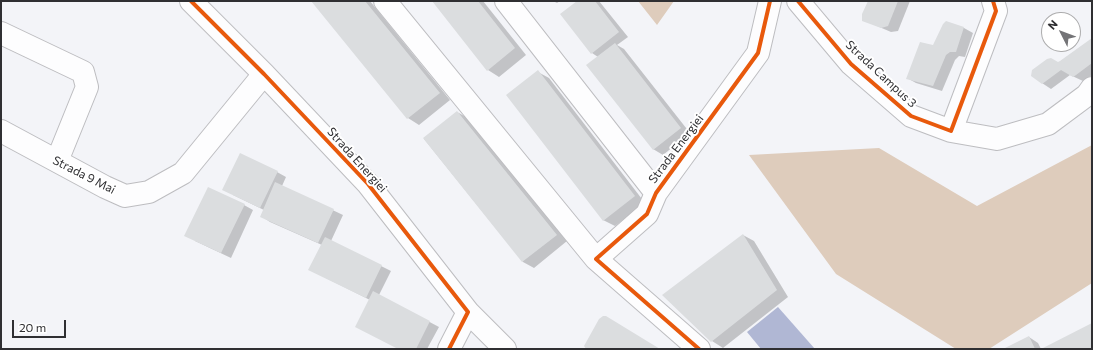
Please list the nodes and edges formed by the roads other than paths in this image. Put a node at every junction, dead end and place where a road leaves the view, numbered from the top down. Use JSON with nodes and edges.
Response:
{"nodes":[{"id":1,"x":191,"y":1,"type":"edge"},
{"id":2,"x":386,"y":1,"type":"edge"},
{"id":3,"x":506,"y":1,"type":"edge"},
{"id":4,"x":770,"y":1,"type":"edge"},
{"id":5,"x":798,"y":1,"type":"edge"},
{"id":6,"x":993,"y":1,"type":"edge"},
{"id":7,"x":1,"y":33,"type":"edge"},
{"id":8,"x":264,"y":74,"type":"junction"},
{"id":9,"x":1092,"y":88,"type":"edge"},
{"id":10,"x":1,"y":131,"type":"edge"},
{"id":11,"x":951,"y":131,"type":"junction"},
{"id":12,"x":57,"y":161,"type":"junction"},
{"id":13,"x":656,"y":193,"type":"junction"},
{"id":14,"x":596,"y":259,"type":"junction"},
{"id":15,"x":468,"y":312,"type":"junction"},
{"id":16,"x":449,"y":349,"type":"edge"},
{"id":17,"x":505,"y":349,"type":"edge"},
{"id":18,"x":699,"y":349,"type":"edge"}],
"edges":[{"from":1,"to":8,"type":"street","name":"Strada Energiei"},
{"from":2,"to":14,"type":"street"},
{"from":3,"to":13,"type":"street"},
{"from":4,"to":13,"type":"street","name":"Strada Energiei"},
{"from":5,"to":11,"type":"street","name":"Strada Campus 3"},
{"from":6,"to":11,"type":"street"},
{"from":7,"to":12,"type":"street"},
{"from":8,"to":12,"type":"street","name":"Strada 9 Mai"},
{"from":8,"to":15,"type":"street","name":"Strada Energiei"},
{"from":9,"to":11,"type":"street"},
{"from":10,"to":12,"type":"street","name":"Strada 9 Mai"},
{"from":13,"to":14,"type":"street","name":"Strada Energiei"},
{"from":14,"to":18,"type":"street"},
{"from":15,"to":16,"type":"street"},
{"from":15,"to":17,"type":"street","name":"Strada Energiei"}]}
